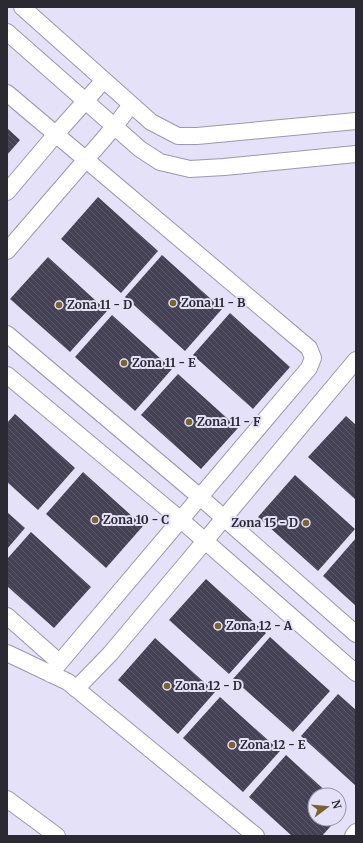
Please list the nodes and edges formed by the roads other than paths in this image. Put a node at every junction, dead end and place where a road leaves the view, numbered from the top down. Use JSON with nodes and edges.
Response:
{"nodes":[{"id":1,"x":22,"y":7,"type":"edge"},
{"id":2,"x":7,"y":32,"type":"edge"},
{"id":3,"x":104,"y":80,"type":"junction"},
{"id":4,"x":7,"y":93,"type":"edge"},
{"id":5,"x":86,"y":101,"type":"junction"},
{"id":6,"x":131,"y":105,"type":"junction"},
{"id":7,"x":356,"y":121,"type":"edge"},
{"id":8,"x":114,"y":127,"type":"junction"},
{"id":9,"x":56,"y":134,"type":"junction"},
{"id":10,"x":356,"y":154,"type":"edge"},
{"id":11,"x":85,"y":160,"type":"junction"},
{"id":12,"x":7,"y":192,"type":"edge"},
{"id":13,"x":7,"y":251,"type":"edge"},
{"id":14,"x":7,"y":334,"type":"edge"},
{"id":15,"x":356,"y":360,"type":"edge"},
{"id":16,"x":7,"y":375,"type":"edge"},
{"id":17,"x":351,"y":377,"type":"edge"},
{"id":18,"x":200,"y":497,"type":"junction"},
{"id":19,"x":224,"y":518,"type":"junction"},
{"id":20,"x":181,"y":520,"type":"junction"},
{"id":21,"x":206,"y":541,"type":"junction"},
{"id":22,"x":7,"y":616,"type":"edge"},
{"id":23,"x":356,"y":634,"type":"edge"},
{"id":24,"x":31,"y":638,"type":"junction"},
{"id":25,"x":12,"y":656,"type":"edge"},
{"id":26,"x":55,"y":668,"type":"junction"},
{"id":27,"x":356,"y":673,"type":"edge"},
{"id":28,"x":76,"y":689,"type":"junction"},
{"id":29,"x":7,"y":799,"type":"edge"},
{"id":30,"x":356,"y":832,"type":"edge"},
{"id":31,"x":57,"y":836,"type":"edge"},
{"id":32,"x":256,"y":836,"type":"edge"},
{"id":33,"x":353,"y":836,"type":"edge"}],
"edges":[{"from":1,"to":3,"type":"street"},
{"from":2,"to":5,"type":"street"},
{"from":3,"to":5,"type":"street"},
{"from":3,"to":6,"type":"street"},
{"from":4,"to":9,"type":"street"},
{"from":5,"to":8,"type":"street"},
{"from":5,"to":9,"type":"street"},
{"from":6,"to":7,"type":"street"},
{"from":6,"to":8,"type":"street"},
{"from":8,"to":10,"type":"street"},
{"from":8,"to":11,"type":"street"},
{"from":9,"to":11,"type":"street"},
{"from":9,"to":12,"type":"street"},
{"from":11,"to":13,"type":"street"},
{"from":11,"to":18,"type":"street"},
{"from":14,"to":18,"type":"street"},
{"from":15,"to":17,"type":"street"},
{"from":16,"to":20,"type":"street"},
{"from":17,"to":19,"type":"street"},
{"from":18,"to":19,"type":"street"},
{"from":18,"to":20,"type":"street"},
{"from":19,"to":21,"type":"street"},
{"from":19,"to":23,"type":"street"},
{"from":20,"to":21,"type":"street"},
{"from":20,"to":26,"type":"street"},
{"from":21,"to":27,"type":"street"},
{"from":21,"to":28,"type":"street"},
{"from":22,"to":24,"type":"street"},
{"from":24,"to":25,"type":"street"},
{"from":24,"to":26,"type":"street"},
{"from":25,"to":26,"type":"street"},
{"from":26,"to":28,"type":"street"},
{"from":28,"to":32,"type":"street"},
{"from":29,"to":31,"type":"street"},
{"from":30,"to":33,"type":"street"}]}
